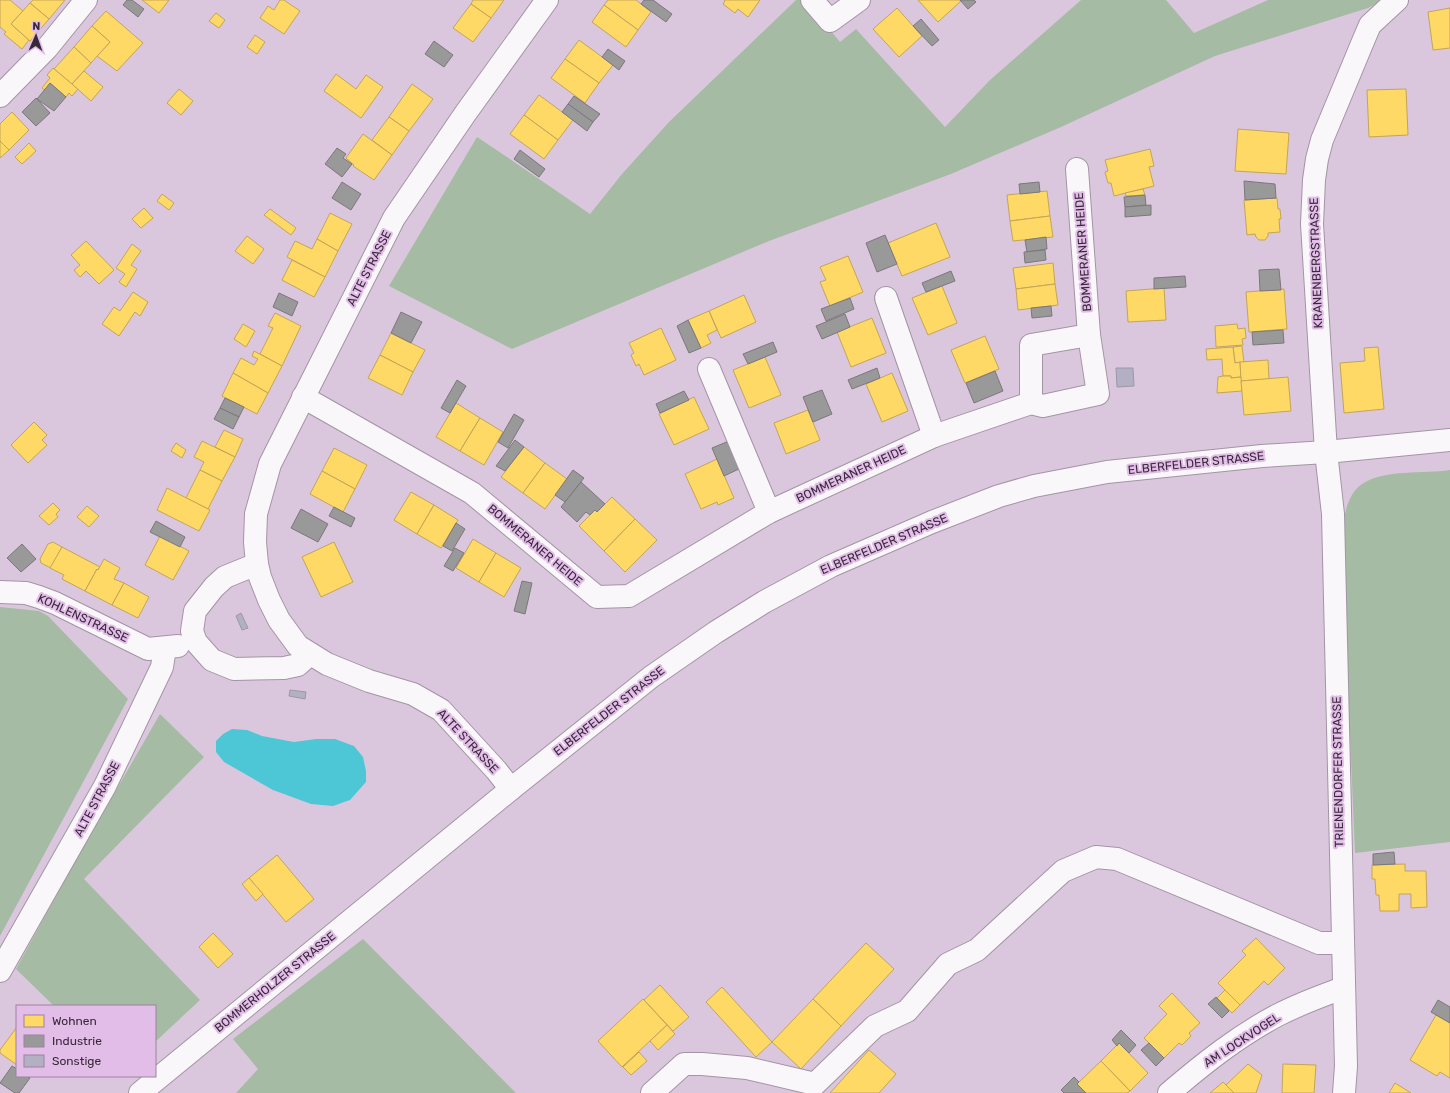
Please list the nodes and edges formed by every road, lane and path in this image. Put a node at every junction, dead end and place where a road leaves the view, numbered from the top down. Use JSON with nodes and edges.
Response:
{"nodes":[{"id":1,"x":86,"y":0,"type":"edge"},
{"id":2,"x":547,"y":0,"type":"edge"},
{"id":3,"x":812,"y":0,"type":"edge"},
{"id":4,"x":859,"y":0,"type":"edge"},
{"id":5,"x":1397,"y":0,"type":"edge"},
{"id":6,"x":0,"y":96,"type":"edge"},
{"id":7,"x":1076,"y":168,"type":"dead end"},
{"id":8,"x":886,"y":298,"type":"dead end"},
{"id":9,"x":1089,"y":335,"type":"junction"},
{"id":10,"x":708,"y":369,"type":"dead end"},
{"id":11,"x":304,"y":397,"type":"junction"},
{"id":12,"x":1031,"y":403,"type":"junction"},
{"id":13,"x":934,"y":436,"type":"junction"},
{"id":14,"x":1450,"y":440,"type":"edge"},
{"id":15,"x":1326,"y":452,"type":"junction"},
{"id":16,"x":769,"y":512,"type":"junction"},
{"id":17,"x":257,"y":564,"type":"junction"},
{"id":18,"x":0,"y":592,"type":"edge"},
{"id":19,"x":196,"y":642,"type":"junction"},
{"id":20,"x":165,"y":648,"type":"junction"},
{"id":21,"x":310,"y":654,"type":"junction"},
{"id":22,"x":511,"y":789,"type":"junction"},
{"id":23,"x":410,"y":872,"type":"joint"},
{"id":24,"x":1342,"y":943,"type":"junction"},
{"id":25,"x":0,"y":971,"type":"edge"},
{"id":26,"x":1343,"y":988,"type":"junction"},
{"id":27,"x":140,"y":1093,"type":"edge"},
{"id":28,"x":652,"y":1093,"type":"edge"},
{"id":29,"x":1169,"y":1093,"type":"edge"},
{"id":30,"x":1344,"y":1093,"type":"edge"}],
"edges":[{"from":1,"to":6,"type":"street"},
{"from":2,"to":11,"type":"street","name":"ALTE STRASSE"},
{"from":3,"to":4,"type":"street"},
{"from":5,"to":15,"type":"street","name":"KRANENBERGSTRASSE"},
{"from":7,"to":9,"type":"street","name":"BOMMERANER HEIDE"},
{"from":8,"to":13,"type":"street"},
{"from":9,"to":12,"type":"street"},
{"from":9,"to":12,"type":"street","name":"BOMMERANER HEIDE"},
{"from":10,"to":16,"type":"street"},
{"from":11,"to":16,"type":"street","name":"BOMMERANER HEIDE"},
{"from":11,"to":17,"type":"street","name":"ALTE STRASSE"},
{"from":12,"to":13,"type":"street","name":"BOMMERANER HEIDE"},
{"from":13,"to":16,"type":"street","name":"BOMMERANER HEIDE"},
{"from":14,"to":15,"type":"street","name":"ELBERFELDER STRASSE"},
{"from":15,"to":22,"type":"street","name":"ELBERFELDER STRASSE"},
{"from":15,"to":24,"type":"street","name":"TRIENENDORFER STRASSE"},
{"from":17,"to":19,"type":"street"},
{"from":17,"to":21,"type":"street","name":"ALTE STRASSE"},
{"from":18,"to":20,"type":"street","name":"KOHLENSTRASSE"},
{"from":19,"to":20,"type":"street"},
{"from":19,"to":21,"type":"street"},
{"from":20,"to":25,"type":"street","name":"ALTE STRASSE"},
{"from":21,"to":22,"type":"street","name":"ALTE STRASSE"},
{"from":22,"to":23,"type":"street","name":"ELBERFELDER STRASSE"},
{"from":23,"to":27,"type":"street","name":"BOMMERHOLZER STRASSE"},
{"from":24,"to":26,"type":"street","name":"TRIENENDORFER STRASSE"},
{"from":24,"to":28,"type":"street"},
{"from":26,"to":29,"type":"street","name":"AM LOCKVOGEL"},
{"from":26,"to":30,"type":"street","name":"TRIENENDORFER STRASSE"}]}
